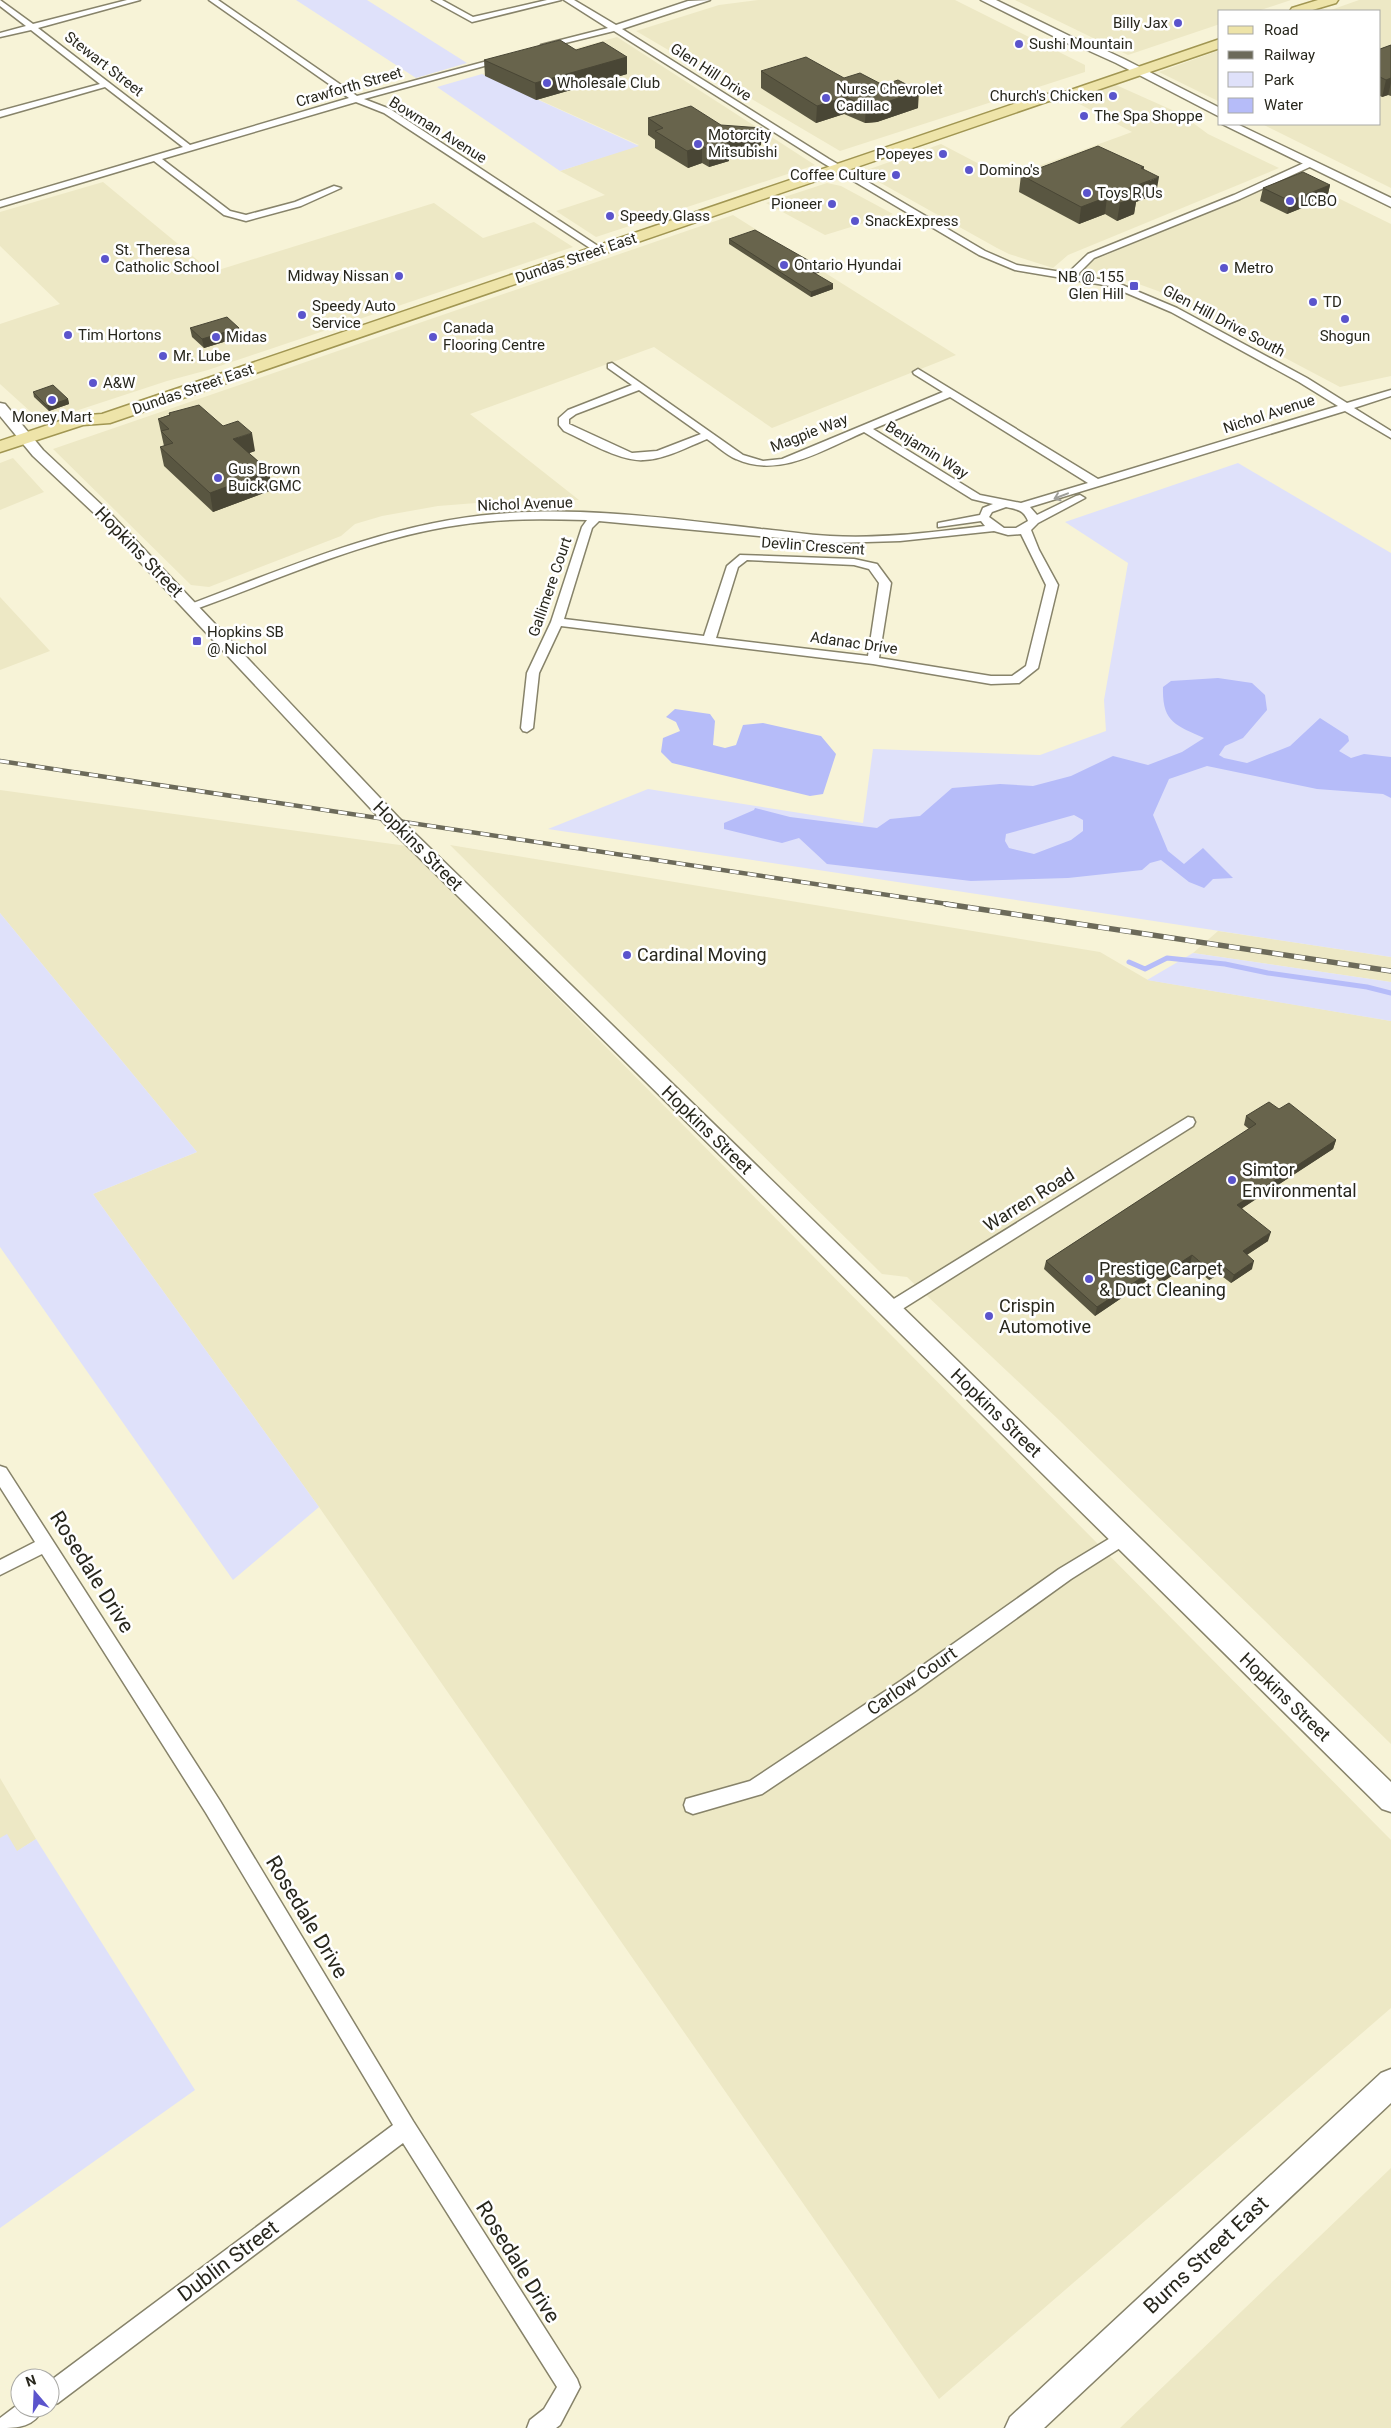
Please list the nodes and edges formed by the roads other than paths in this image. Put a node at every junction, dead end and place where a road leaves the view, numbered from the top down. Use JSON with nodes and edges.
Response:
{"nodes":[{"id":1,"x":136,"y":0,"type":"edge"},
{"id":2,"x":213,"y":0,"type":"edge"},
{"id":3,"x":436,"y":0,"type":"edge"},
{"id":4,"x":557,"y":0,"type":"edge"},
{"id":5,"x":568,"y":0,"type":"edge"},
{"id":6,"x":706,"y":0,"type":"edge"},
{"id":7,"x":987,"y":0,"type":"edge"},
{"id":8,"x":1331,"y":0,"type":"edge"},
{"id":9,"x":0,"y":2,"type":"edge"},
{"id":10,"x":1300,"y":10,"type":"edge"},
{"id":11,"x":33,"y":27,"type":"junction"},
{"id":12,"x":616,"y":28,"type":"junction"},
{"id":13,"x":1218,"y":34,"type":"edge"},
{"id":14,"x":0,"y":35,"type":"edge"},
{"id":15,"x":1218,"y":44,"type":"edge"},
{"id":16,"x":533,"y":50,"type":"edge"},
{"id":17,"x":515,"y":55,"type":"edge"},
{"id":18,"x":1126,"y":70,"type":"junction"},
{"id":19,"x":108,"y":84,"type":"junction"},
{"id":20,"x":356,"y":99,"type":"junction"},
{"id":21,"x":1218,"y":112,"type":"edge"},
{"id":22,"x":0,"y":114,"type":"edge"},
{"id":23,"x":1218,"y":120,"type":"edge"},
{"id":24,"x":1240,"y":126,"type":"edge"},
{"id":25,"x":190,"y":149,"type":"junction"},
{"id":26,"x":156,"y":159,"type":"junction"},
{"id":27,"x":1309,"y":164,"type":"junction"},
{"id":28,"x":838,"y":169,"type":"junction"},
{"id":29,"x":337,"y":188,"type":"dead end"},
{"id":30,"x":1391,"y":203,"type":"edge"},
{"id":31,"x":0,"y":204,"type":"edge"},
{"id":32,"x":598,"y":250,"type":"junction"},
{"id":33,"x":1070,"y":277,"type":"junction"},
{"id":34,"x":612,"y":366,"type":"dead end"},
{"id":35,"x":918,"y":372,"type":"dead end"},
{"id":36,"x":639,"y":386,"type":"junction"},
{"id":37,"x":950,"y":393,"type":"junction"},
{"id":38,"x":1391,"y":393,"type":"edge"},
{"id":39,"x":0,"y":406,"type":"edge"},
{"id":40,"x":1345,"y":406,"type":"junction"},
{"id":41,"x":864,"y":428,"type":"junction"},
{"id":42,"x":1391,"y":434,"type":"edge"},
{"id":43,"x":708,"y":435,"type":"junction"},
{"id":44,"x":31,"y":443,"type":"junction"},
{"id":45,"x":0,"y":447,"type":"edge"},
{"id":46,"x":0,"y":460,"type":"edge"},
{"id":47,"x":1157,"y":466,"type":"junction"},
{"id":48,"x":1096,"y":483,"type":"junction"},
{"id":49,"x":976,"y":497,"type":"junction"},
{"id":50,"x":1004,"y":504,"type":"junction"},
{"id":51,"x":1021,"y":506,"type":"junction"},
{"id":52,"x":985,"y":515,"type":"junction"},
{"id":53,"x":596,"y":517,"type":"junction"},
{"id":54,"x":1034,"y":521,"type":"junction"},
{"id":55,"x":994,"y":528,"type":"junction"},
{"id":56,"x":1025,"y":529,"type":"junction"},
{"id":57,"x":1012,"y":532,"type":"junction"},
{"id":58,"x":872,"y":538,"type":"junction"},
{"id":59,"x":1040,"y":561,"type":"junction"},
{"id":60,"x":192,"y":608,"type":"junction"},
{"id":61,"x":557,"y":622,"type":"junction"},
{"id":62,"x":709,"y":640,"type":"junction"},
{"id":63,"x":873,"y":660,"type":"junction"},
{"id":64,"x":526,"y":728,"type":"dead end"},
{"id":65,"x":1188,"y":1122,"type":"dead end"},
{"id":66,"x":890,"y":1309,"type":"junction"},
{"id":67,"x":0,"y":1473,"type":"edge"},
{"id":68,"x":1122,"y":1538,"type":"junction"},
{"id":69,"x":46,"y":1544,"type":"junction"},
{"id":70,"x":0,"y":1568,"type":"edge"},
{"id":71,"x":1391,"y":1800,"type":"edge"},
{"id":72,"x":693,"y":1805,"type":"dead end"},
{"id":73,"x":1391,"y":2083,"type":"edge"},
{"id":74,"x":406,"y":2128,"type":"junction"},
{"id":75,"x":60,"y":2388,"type":"edge"},
{"id":76,"x":19,"y":2418,"type":"edge"},
{"id":77,"x":6,"y":2428,"type":"edge"},
{"id":78,"x":538,"y":2428,"type":"edge"},
{"id":79,"x":1021,"y":2428,"type":"edge"}],
"edges":[{"from":1,"to":11,"type":"street"},
{"from":2,"to":20,"type":"street","name":"Bowman Avenue"},
{"from":3,"to":4,"type":"street"},
{"from":5,"to":12,"type":"street","name":"Glen Hill Drive"},
{"from":6,"to":12,"type":"street"},
{"from":7,"to":18,"type":"main road"},
{"from":8,"to":10,"type":"main road"},
{"from":9,"to":11,"type":"street","name":"Stewart Street"},
{"from":11,"to":14,"type":"street"},
{"from":11,"to":19,"type":"street","name":"Stewart Street"},
{"from":12,"to":16,"type":"street"},
{"from":12,"to":28,"type":"street","name":"Glen Hill Drive"},
{"from":13,"to":18,"type":"main road","name":"Dundas Street East"},
{"from":15,"to":18,"type":"main road","name":"Dundas Street East"},
{"from":17,"to":20,"type":"street","name":"Crawforth Street"},
{"from":18,"to":21,"type":"main road"},
{"from":18,"to":23,"type":"main road"},
{"from":18,"to":28,"type":"main road","name":"Dundas Street East"},
{"from":19,"to":22,"type":"street"},
{"from":19,"to":25,"type":"street","name":"Stewart Street"},
{"from":20,"to":25,"type":"street","name":"Crawforth Street"},
{"from":20,"to":32,"type":"street","name":"Bowman Avenue"},
{"from":24,"to":27,"type":"main road"},
{"from":25,"to":26,"type":"street","name":"Crawforth Street"},
{"from":26,"to":29,"type":"street"},
{"from":26,"to":31,"type":"street","name":"Crawforth Street"},
{"from":27,"to":30,"type":"main road"},
{"from":27,"to":33,"type":"street"},
{"from":28,"to":32,"type":"main road","name":"Dundas Street East"},
{"from":28,"to":33,"type":"street","name":"Glen Hill Drive South"},
{"from":32,"to":44,"type":"main road","name":"Dundas Street East"},
{"from":33,"to":40,"type":"street","name":"Glen Hill Drive South"},
{"from":34,"to":36,"type":"street","name":"Magpie Way"},
{"from":35,"to":37,"type":"street"},
{"from":36,"to":43,"type":"street","name":"Magpie Way"},
{"from":36,"to":43,"type":"street"},
{"from":37,"to":41,"type":"street","name":"Magpie Way"},
{"from":37,"to":48,"type":"street"},
{"from":38,"to":40,"type":"street","name":"Nichol Avenue"},
{"from":39,"to":44,"type":"main road","name":"Hopkins Street"},
{"from":40,"to":42,"type":"street","name":"Glen Hill Drive South"},
{"from":40,"to":47,"type":"street","name":"Nichol Avenue"},
{"from":41,"to":43,"type":"street","name":"Magpie Way"},
{"from":41,"to":49,"type":"street","name":"Benjamin Way"},
{"from":44,"to":45,"type":"main road","name":"Dundas Street East"},
{"from":44,"to":46,"type":"main road","name":"Dundas Street East"},
{"from":44,"to":60,"type":"main road","name":"Hopkins Street"},
{"from":47,"to":48,"type":"street","name":"Nichol Avenue"},
{"from":47,"to":54,"type":"street","name":"Nichol Avenue"},
{"from":48,"to":51,"type":"street","name":"Nichol Avenue","one_way":true},
{"from":49,"to":50,"type":"street","name":"Benjamin Way"},
{"from":49,"to":52,"type":"street","name":"Benjamin Way"},
{"from":50,"to":51,"type":"street","name":"Benjamin Way"},
{"from":50,"to":52,"type":"street","name":"Nichol Avenue"},
{"from":51,"to":54,"type":"street"},
{"from":52,"to":55,"type":"street","name":"Benjamin Way"},
{"from":52,"to":58,"type":"street","name":"Nichol Avenue"},
{"from":53,"to":58,"type":"street","name":"Nichol Avenue"},
{"from":53,"to":60,"type":"street","name":"Nichol Avenue"},
{"from":53,"to":61,"type":"street","name":"Gallimere Court"},
{"from":54,"to":56,"type":"street","name":"Nichol Avenue"},
{"from":55,"to":57,"type":"street","name":"Nichol Avenue"},
{"from":55,"to":58,"type":"street","name":"Nichol Avenue"},
{"from":56,"to":57,"type":"street"},
{"from":56,"to":59,"type":"street","name":"Adanac Drive"},
{"from":57,"to":59,"type":"street","name":"Adanac Drive"},
{"from":59,"to":63,"type":"street","name":"Adanac Drive"},
{"from":60,"to":66,"type":"main road","name":"Hopkins Street"},
{"from":61,"to":62,"type":"street","name":"Adanac Drive"},
{"from":61,"to":64,"type":"street","name":"Gallimere Court"},
{"from":62,"to":63,"type":"street","name":"Adanac Drive"},
{"from":62,"to":63,"type":"street","name":"Devlin Crescent"},
{"from":65,"to":66,"type":"street","name":"Warren Road"},
{"from":66,"to":68,"type":"main road","name":"Hopkins Street"},
{"from":67,"to":69,"type":"street","name":"Rosedale Drive"},
{"from":68,"to":71,"type":"main road","name":"Hopkins Street"},
{"from":68,"to":72,"type":"street","name":"Carlow Court"},
{"from":69,"to":70,"type":"street"},
{"from":69,"to":74,"type":"street","name":"Rosedale Drive"},
{"from":73,"to":79,"type":"main road","name":"Burns Street East"},
{"from":74,"to":75,"type":"street","name":"Dublin Street"},
{"from":74,"to":78,"type":"street","name":"Rosedale Drive"},
{"from":76,"to":77,"type":"street"}]}
